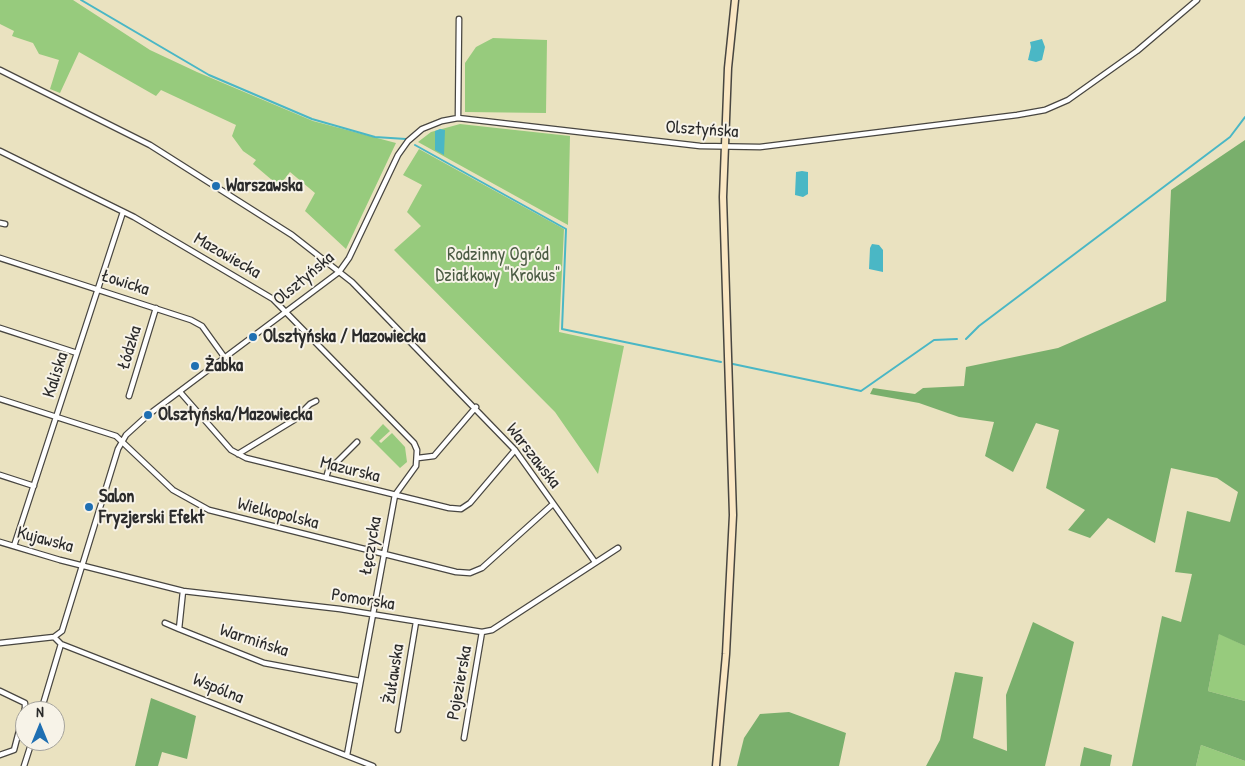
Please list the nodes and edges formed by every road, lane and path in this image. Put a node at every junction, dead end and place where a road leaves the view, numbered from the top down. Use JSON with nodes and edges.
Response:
{"nodes":[{"id":1,"x":735,"y":0,"type":"edge"},
{"id":2,"x":1197,"y":0,"type":"edge"},
{"id":3,"x":459,"y":19,"type":"dead end"},
{"id":4,"x":0,"y":70,"type":"edge"},
{"id":5,"x":458,"y":118,"type":"junction"},
{"id":6,"x":724,"y":148,"type":"junction"},
{"id":7,"x":0,"y":151,"type":"edge"},
{"id":8,"x":124,"y":212,"type":"junction"},
{"id":9,"x":0,"y":258,"type":"edge"},
{"id":10,"x":339,"y":272,"type":"junction"},
{"id":11,"x":98,"y":289,"type":"junction"},
{"id":12,"x":156,"y":308,"type":"junction"},
{"id":13,"x":286,"y":312,"type":"junction"},
{"id":14,"x":0,"y":328,"type":"edge"},
{"id":15,"x":77,"y":353,"type":"junction"},
{"id":16,"x":226,"y":358,"type":"junction"},
{"id":17,"x":180,"y":392,"type":"junction"},
{"id":18,"x":129,"y":396,"type":"dead end"},
{"id":19,"x":0,"y":399,"type":"edge"},
{"id":20,"x":316,"y":401,"type":"dead end"},
{"id":21,"x":476,"y":407,"type":"junction"},
{"id":22,"x":57,"y":417,"type":"junction"},
{"id":23,"x":121,"y":441,"type":"junction"},
{"id":24,"x":357,"y":442,"type":"dead end"},
{"id":25,"x":516,"y":450,"type":"junction"},
{"id":26,"x":238,"y":454,"type":"junction"},
{"id":27,"x":418,"y":458,"type":"junction"},
{"id":28,"x":0,"y":475,"type":"edge"},
{"id":29,"x":326,"y":478,"type":"junction"},
{"id":30,"x":34,"y":486,"type":"junction"},
{"id":31,"x":394,"y":495,"type":"junction"},
{"id":32,"x":553,"y":504,"type":"junction"},
{"id":33,"x":0,"y":542,"type":"edge"},
{"id":34,"x":14,"y":546,"type":"junction"},
{"id":35,"x":618,"y":548,"type":"dead end"},
{"id":36,"x":383,"y":555,"type":"junction"},
{"id":37,"x":595,"y":562,"type":"junction"},
{"id":38,"x":83,"y":565,"type":"junction"},
{"id":39,"x":183,"y":591,"type":"junction"},
{"id":40,"x":373,"y":614,"type":"junction"},
{"id":41,"x":416,"y":622,"type":"junction"},
{"id":42,"x":165,"y":623,"type":"dead end"},
{"id":43,"x":179,"y":629,"type":"junction"},
{"id":44,"x":482,"y":632,"type":"junction"},
{"id":45,"x":54,"y":637,"type":"junction"},
{"id":46,"x":0,"y":643,"type":"edge"},
{"id":47,"x":61,"y":644,"type":"junction"},
{"id":48,"x":360,"y":681,"type":"junction"},
{"id":49,"x":0,"y":691,"type":"edge"},
{"id":50,"x":44,"y":701,"type":"edge"},
{"id":51,"x":398,"y":730,"type":"dead end"},
{"id":52,"x":464,"y":738,"type":"dead end"},
{"id":53,"x":29,"y":751,"type":"edge"},
{"id":54,"x":0,"y":755,"type":"edge"},
{"id":55,"x":347,"y":755,"type":"junction"},
{"id":56,"x":24,"y":766,"type":"edge"},
{"id":57,"x":373,"y":766,"type":"edge"},
{"id":58,"x":716,"y":766,"type":"edge"}],
"edges":[{"from":1,"to":6,"type":"main road"},
{"from":2,"to":6,"type":"street","name":"Olsztyńska"},
{"from":3,"to":5,"type":"street"},
{"from":4,"to":10,"type":"street","name":"Warszawska"},
{"from":5,"to":6,"type":"street","name":"Olsztyńska"},
{"from":5,"to":10,"type":"street","name":"Olsztyńska"},
{"from":6,"to":58,"type":"main road"},
{"from":7,"to":8,"type":"street","name":"Mazowiecka"},
{"from":8,"to":11,"type":"street","name":"Kaliska"},
{"from":8,"to":13,"type":"street","name":"Mazowiecka"},
{"from":9,"to":11,"type":"street","name":"Łowicka"},
{"from":10,"to":13,"type":"street","name":"Olsztyńska"},
{"from":10,"to":21,"type":"street","name":"Warszawska"},
{"from":11,"to":12,"type":"street","name":"Łowicka"},
{"from":11,"to":15,"type":"street","name":"Kaliska"},
{"from":12,"to":16,"type":"street","name":"Łowicka"},
{"from":12,"to":18,"type":"street","name":"Łódzka"},
{"from":13,"to":16,"type":"street","name":"Olsztyńska"},
{"from":13,"to":27,"type":"street","name":"Mazowiecka"},
{"from":14,"to":15,"type":"street"},
{"from":15,"to":22,"type":"street","name":"Kaliska"},
{"from":16,"to":17,"type":"street","name":"Olsztyńska"},
{"from":17,"to":23,"type":"street","name":"Olsztyńska"},
{"from":17,"to":26,"type":"street","name":"Mazurska"},
{"from":19,"to":22,"type":"street","name":"Wielkopolska"},
{"from":20,"to":26,"type":"street"},
{"from":21,"to":25,"type":"street","name":"Warszawska"},
{"from":21,"to":27,"type":"street"},
{"from":22,"to":23,"type":"street","name":"Wielkopolska"},
{"from":22,"to":30,"type":"street","name":"Kaliska"},
{"from":23,"to":36,"type":"street","name":"Wielkopolska"},
{"from":23,"to":38,"type":"street","name":"Olsztyńska"},
{"from":24,"to":29,"type":"street"},
{"from":25,"to":31,"type":"street","name":"Mazurska"},
{"from":25,"to":32,"type":"street","name":"Warszawska"},
{"from":26,"to":29,"type":"street","name":"Mazurska"},
{"from":27,"to":31,"type":"street","name":"Łęczycka"},
{"from":28,"to":30,"type":"street"},
{"from":29,"to":31,"type":"street","name":"Mazurska"},
{"from":30,"to":34,"type":"street","name":"Kaliska"},
{"from":31,"to":36,"type":"street","name":"Łęczycka"},
{"from":32,"to":36,"type":"street","name":"Wielkopolska"},
{"from":32,"to":37,"type":"street","name":"Warszawska"},
{"from":33,"to":34,"type":"street","name":"Kujawska"},
{"from":34,"to":38,"type":"street","name":"Kujawska"},
{"from":35,"to":37,"type":"street"},
{"from":36,"to":40,"type":"street","name":"Łęczycka"},
{"from":37,"to":44,"type":"street"},
{"from":38,"to":39,"type":"street","name":"Pomorska"},
{"from":38,"to":45,"type":"street","name":"Olsztyńska"},
{"from":39,"to":40,"type":"street","name":"Pomorska"},
{"from":39,"to":43,"type":"street"},
{"from":40,"to":41,"type":"street","name":"Pomorska"},
{"from":40,"to":48,"type":"street","name":"Łęczycka"},
{"from":41,"to":44,"type":"street","name":"Pomorska"},
{"from":41,"to":51,"type":"street","name":"Żuławska"},
{"from":42,"to":43,"type":"street","name":"Warmińska"},
{"from":43,"to":48,"type":"street","name":"Warmińska"},
{"from":44,"to":52,"type":"street","name":"Pojezierska"},
{"from":45,"to":46,"type":"street"},
{"from":45,"to":47,"type":"street","name":"Wspólna"},
{"from":47,"to":50,"type":"street"},
{"from":47,"to":55,"type":"street","name":"Wspólna"},
{"from":48,"to":55,"type":"street","name":"Łęczycka"},
{"from":49,"to":54,"type":"street"},
{"from":53,"to":56,"type":"street"},
{"from":55,"to":57,"type":"street","name":"Wspólna"}]}
